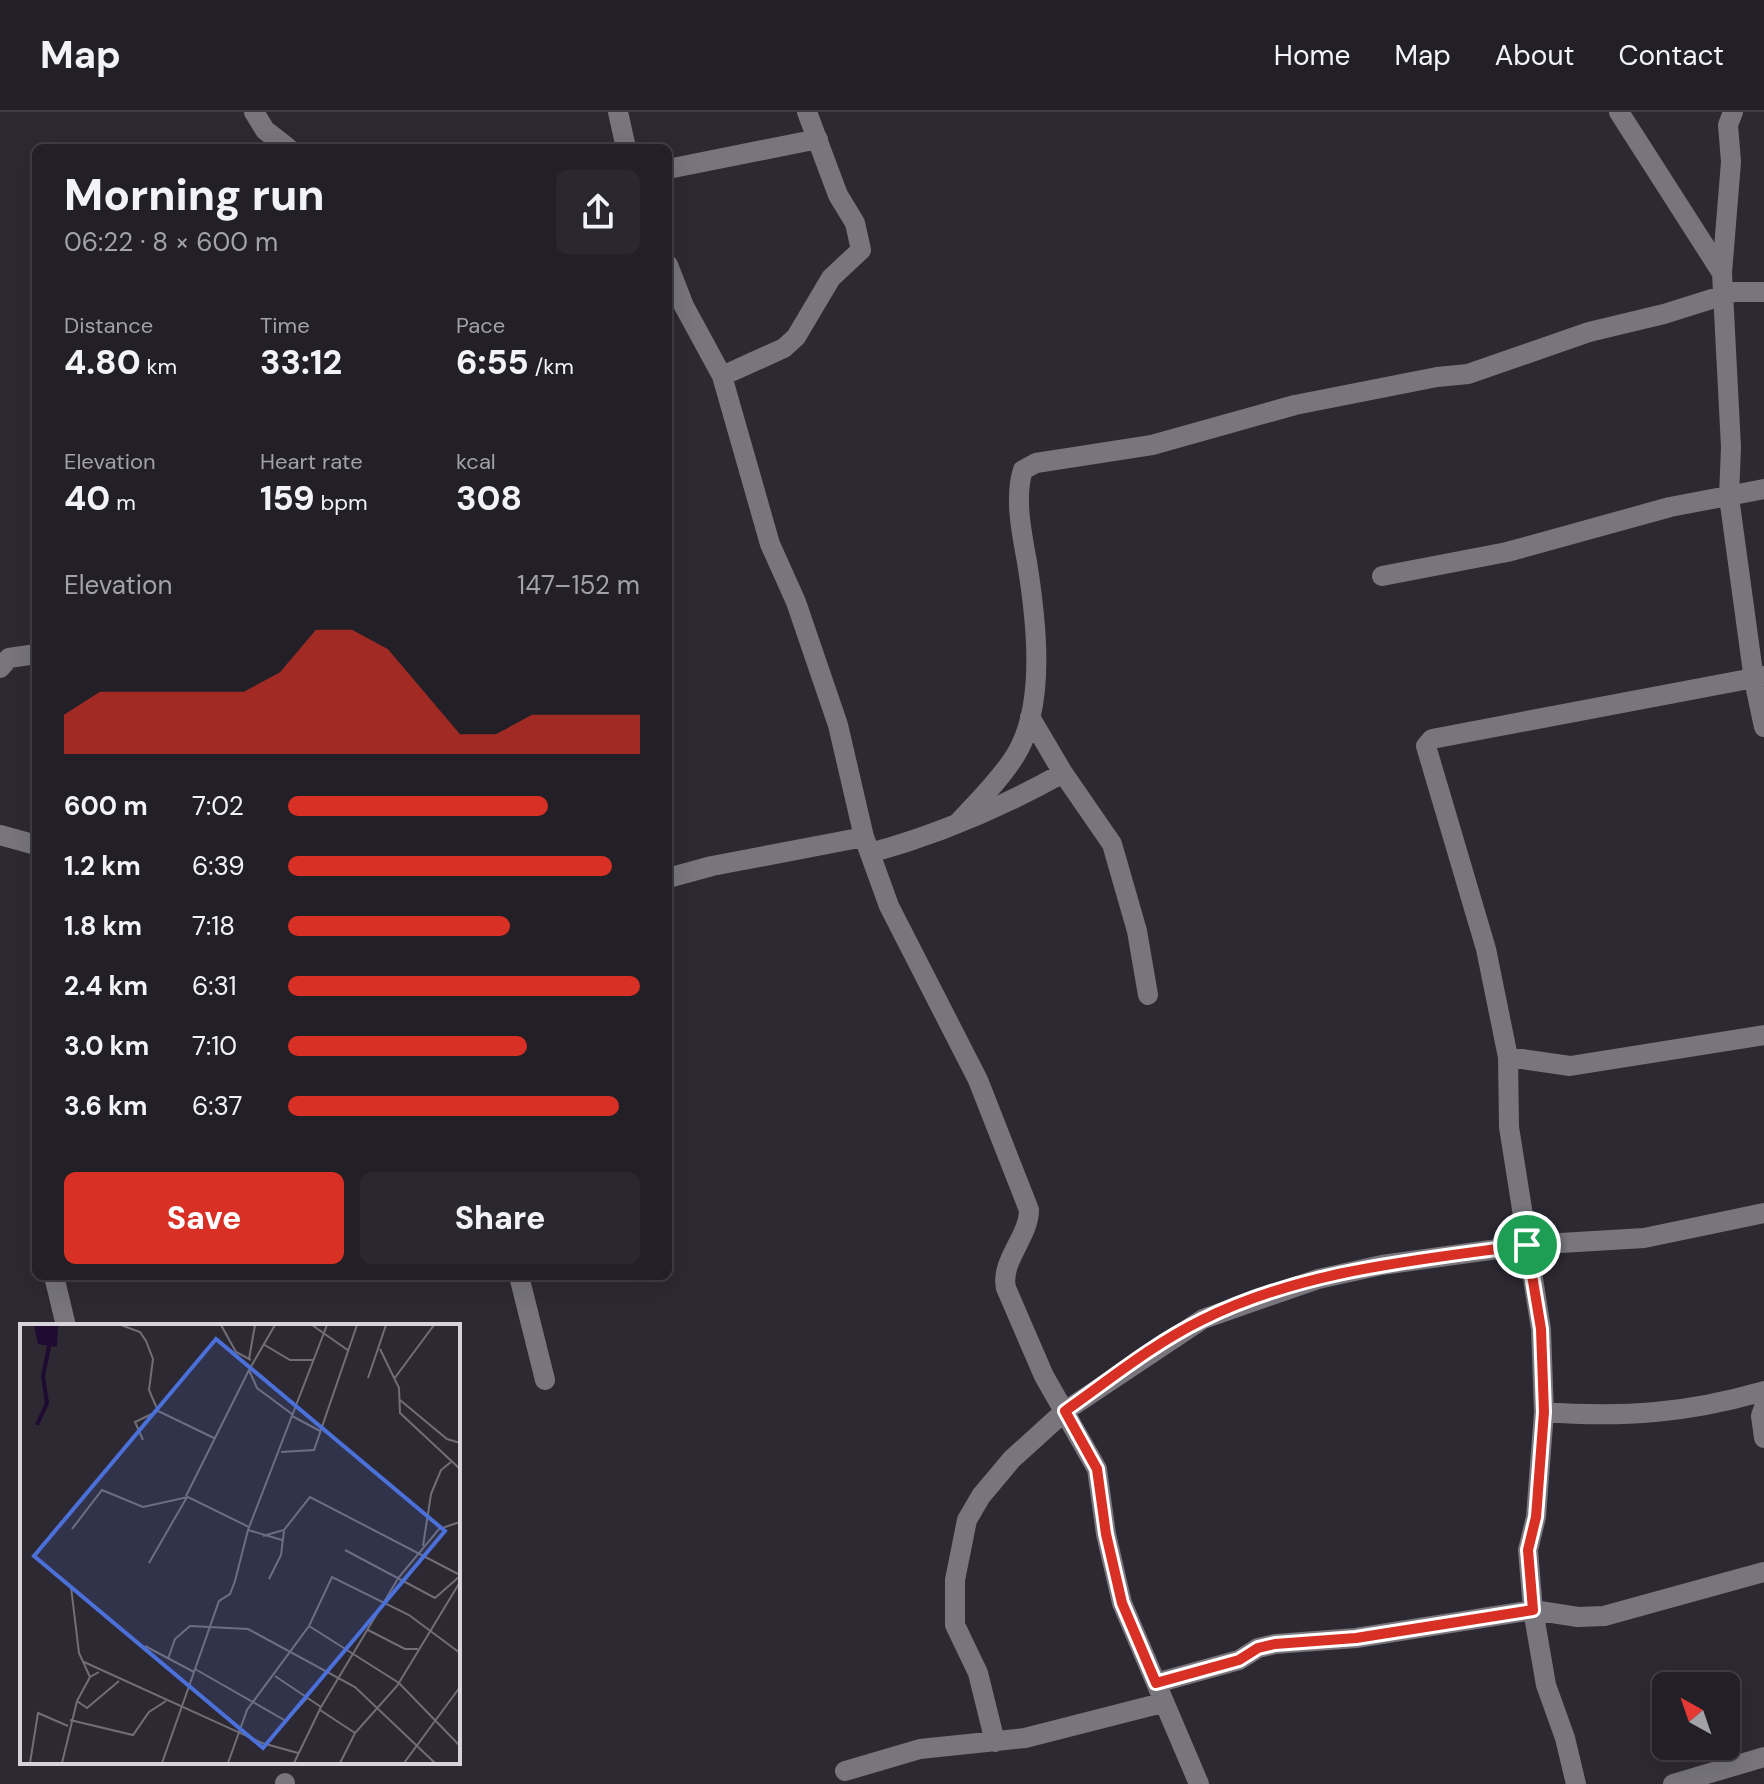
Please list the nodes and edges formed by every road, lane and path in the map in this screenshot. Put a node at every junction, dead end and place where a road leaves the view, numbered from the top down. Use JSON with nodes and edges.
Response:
{"nodes":[{"id":1,"x":618,"y":112,"type":"edge"},
{"id":2,"x":807,"y":112,"type":"edge"},
{"id":3,"x":1619,"y":112,"type":"edge"},
{"id":4,"x":1733,"y":112,"type":"edge"},
{"id":5,"x":263,"y":130,"type":"edge"},
{"id":6,"x":818,"y":139,"type":"junction"},
{"id":7,"x":282,"y":144,"type":"edge"},
{"id":8,"x":625,"y":144,"type":"edge"},
{"id":9,"x":672,"y":168,"type":"edge"},
{"id":10,"x":1722,"y":273,"type":"junction"},
{"id":11,"x":672,"y":275,"type":"edge"},
{"id":12,"x":1764,"y":292,"type":"edge"},
{"id":13,"x":1724,"y":296,"type":"junction"},
{"id":14,"x":722,"y":376,"type":"junction"},
{"id":15,"x":1764,"y":489,"type":"edge"},
{"id":16,"x":1729,"y":497,"type":"junction"},
{"id":17,"x":1382,"y":576,"type":"dead end"},
{"id":18,"x":32,"y":654,"type":"edge"},
{"id":19,"x":3,"y":658,"type":"edge"},
{"id":20,"x":1759,"y":678,"type":"edge"},
{"id":21,"x":1030,"y":717,"type":"junction"},
{"id":22,"x":1764,"y":727,"type":"edge"},
{"id":23,"x":1063,"y":773,"type":"junction"},
{"id":24,"x":959,"y":822,"type":"junction"},
{"id":25,"x":0,"y":835,"type":"edge"},
{"id":26,"x":32,"y":844,"type":"edge"},
{"id":27,"x":867,"y":845,"type":"junction"},
{"id":28,"x":672,"y":877,"type":"edge"},
{"id":29,"x":1148,"y":995,"type":"dead end"},
{"id":30,"x":1764,"y":1035,"type":"edge"},
{"id":31,"x":1508,"y":1057,"type":"junction"},
{"id":32,"x":1764,"y":1213,"type":"edge"},
{"id":33,"x":1527,"y":1245,"type":"junction"},
{"id":34,"x":55,"y":1280,"type":"edge"},
{"id":35,"x":520,"y":1280,"type":"edge"},
{"id":36,"x":66,"y":1324,"type":"edge"},
{"id":37,"x":545,"y":1380,"type":"dead end"},
{"id":38,"x":1764,"y":1391,"type":"edge"},
{"id":39,"x":1764,"y":1407,"type":"edge"},
{"id":40,"x":1065,"y":1411,"type":"junction"},
{"id":41,"x":1544,"y":1412,"type":"junction"},
{"id":42,"x":1764,"y":1438,"type":"edge"},
{"id":43,"x":1764,"y":1572,"type":"edge"},
{"id":44,"x":1533,"y":1610,"type":"junction"},
{"id":45,"x":1156,"y":1683,"type":"junction"},
{"id":46,"x":1162,"y":1703,"type":"junction"},
{"id":47,"x":995,"y":1742,"type":"junction"},
{"id":48,"x":1764,"y":1757,"type":"edge"},
{"id":49,"x":845,"y":1771,"type":"dead end"},
{"id":50,"x":1199,"y":1784,"type":"edge"},
{"id":51,"x":1576,"y":1784,"type":"edge"},
{"id":52,"x":1673,"y":1784,"type":"edge"}],
"edges":[{"from":1,"to":8,"type":"street"},
{"from":2,"to":6,"type":"street"},
{"from":3,"to":10,"type":"street"},
{"from":4,"to":10,"type":"street"},
{"from":5,"to":7,"type":"street"},
{"from":6,"to":9,"type":"street"},
{"from":6,"to":14,"type":"street"},
{"from":10,"to":13,"type":"street"},
{"from":11,"to":14,"type":"street"},
{"from":12,"to":13,"type":"street"},
{"from":13,"to":16,"type":"street"},
{"from":13,"to":21,"type":"street"},
{"from":14,"to":27,"type":"street"},
{"from":15,"to":16,"type":"street"},
{"from":16,"to":17,"type":"street"},
{"from":16,"to":20,"type":"street"},
{"from":18,"to":19,"type":"street"},
{"from":20,"to":22,"type":"street"},
{"from":20,"to":31,"type":"street"},
{"from":21,"to":23,"type":"street"},
{"from":21,"to":24,"type":"street"},
{"from":23,"to":24,"type":"street"},
{"from":23,"to":29,"type":"street"},
{"from":24,"to":27,"type":"street"},
{"from":25,"to":26,"type":"street"},
{"from":27,"to":28,"type":"street"},
{"from":27,"to":40,"type":"street"},
{"from":30,"to":31,"type":"street"},
{"from":31,"to":33,"type":"street"},
{"from":32,"to":33,"type":"street"},
{"from":33,"to":40,"type":"street"},
{"from":33,"to":41,"type":"street"},
{"from":34,"to":36,"type":"street"},
{"from":35,"to":37,"type":"street"},
{"from":38,"to":41,"type":"street"},
{"from":39,"to":42,"type":"street"},
{"from":40,"to":45,"type":"street"},
{"from":40,"to":47,"type":"street"},
{"from":41,"to":44,"type":"street"},
{"from":43,"to":44,"type":"street"},
{"from":44,"to":45,"type":"street"},
{"from":44,"to":51,"type":"street"},
{"from":45,"to":46,"type":"street"},
{"from":46,"to":47,"type":"street"},
{"from":46,"to":50,"type":"street"},
{"from":47,"to":49,"type":"street"},
{"from":48,"to":52,"type":"street"}]}
